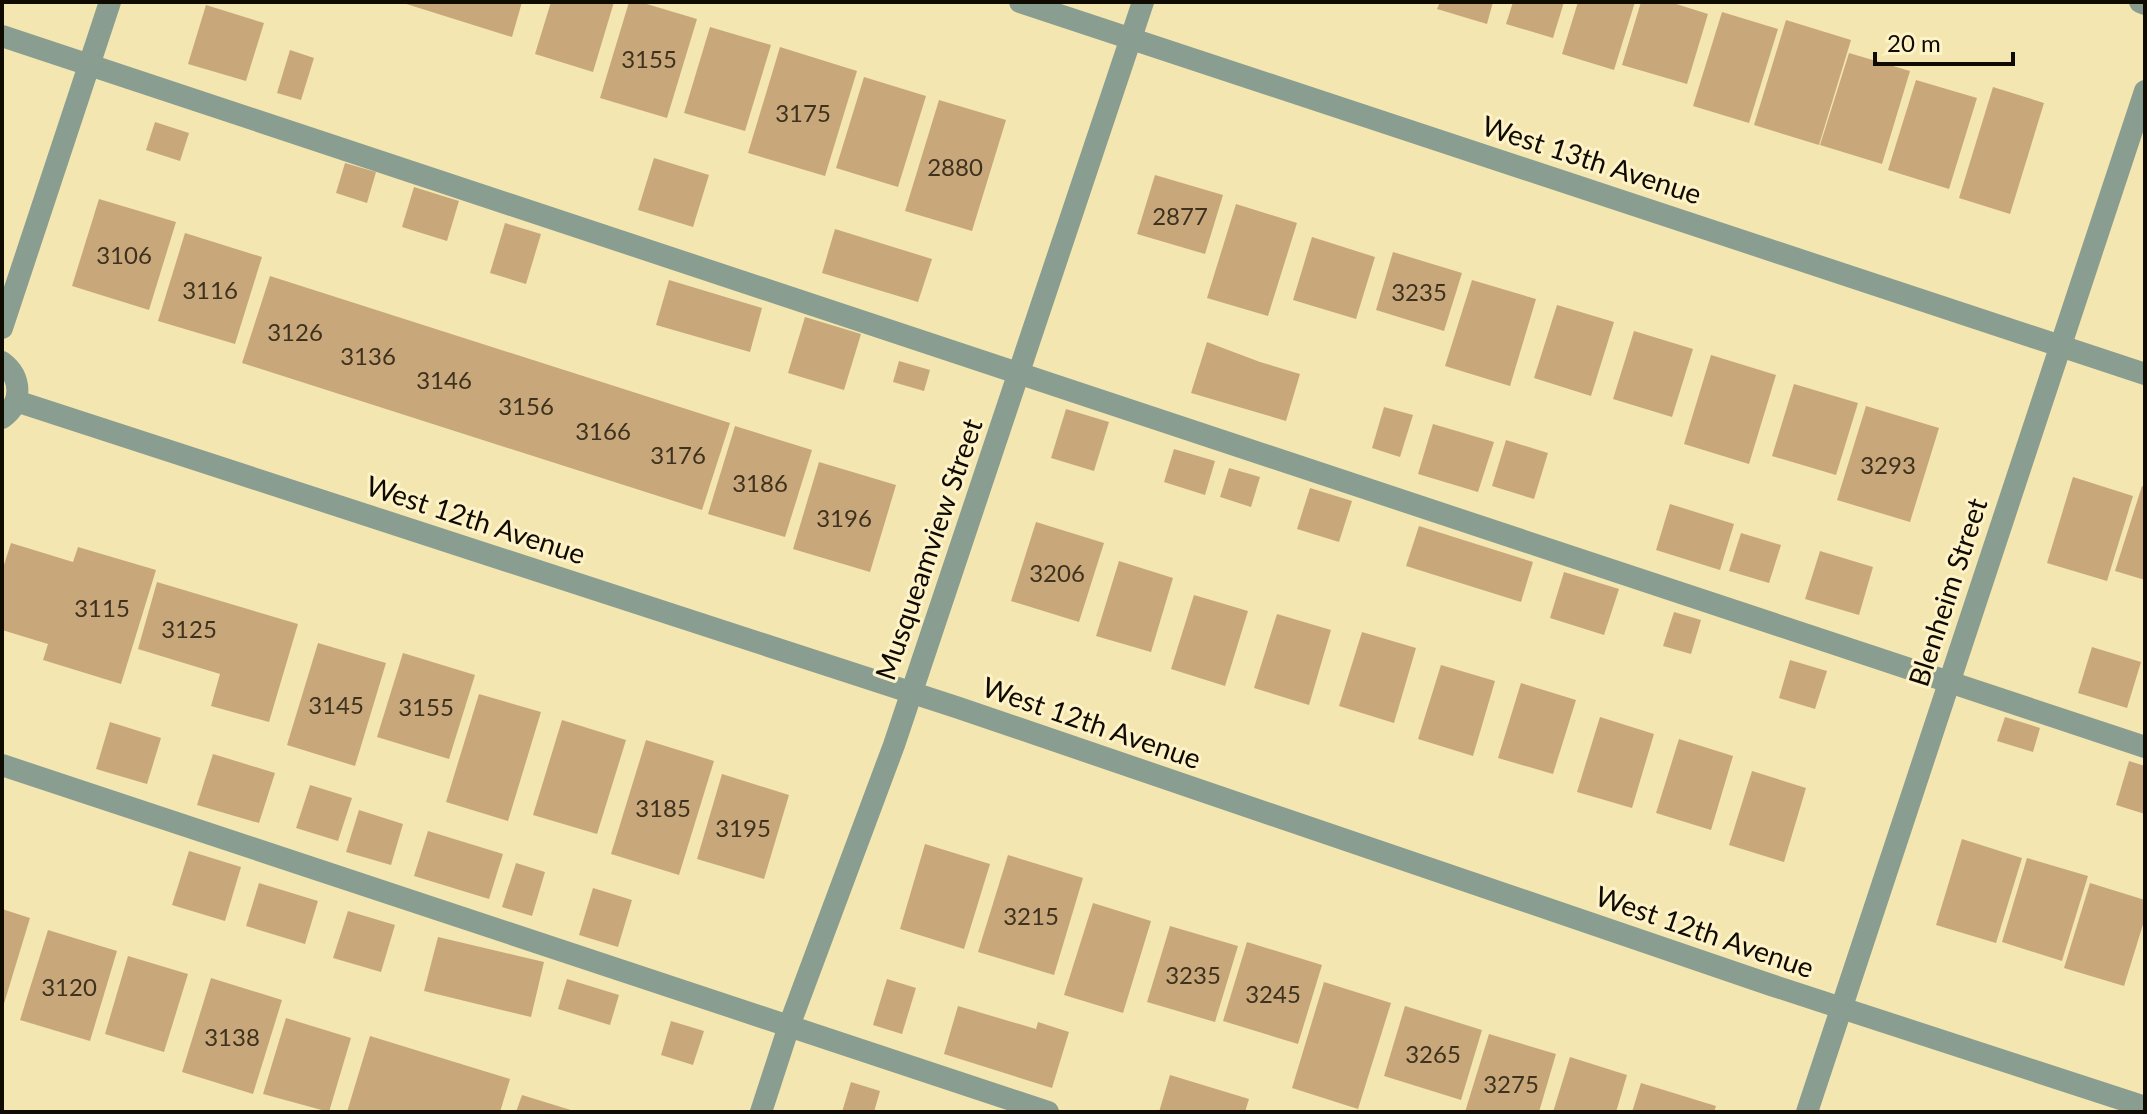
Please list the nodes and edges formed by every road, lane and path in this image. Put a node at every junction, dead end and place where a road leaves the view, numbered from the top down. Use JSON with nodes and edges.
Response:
{"nodes":[{"id":1,"x":110,"y":2,"type":"edge"},
{"id":2,"x":1020,"y":2,"type":"edge"},
{"id":3,"x":1143,"y":2,"type":"edge"},
{"id":4,"x":2,"y":36,"type":"edge"},
{"id":5,"x":1131,"y":39,"type":"junction"},
{"id":6,"x":89,"y":65,"type":"junction"},
{"id":7,"x":2145,"y":91,"type":"edge"},
{"id":8,"x":2,"y":328,"type":"edge"},
{"id":9,"x":2060,"y":346,"type":"junction"},
{"id":10,"x":2,"y":362,"type":"edge"},
{"id":11,"x":1019,"y":373,"type":"junction"},
{"id":12,"x":2145,"y":374,"type":"edge"},
{"id":13,"x":9,"y":410,"type":"edge"},
{"id":14,"x":1949,"y":682,"type":"junction"},
{"id":15,"x":912,"y":693,"type":"junction"},
{"id":16,"x":2145,"y":747,"type":"edge"},
{"id":17,"x":2,"y":765,"type":"edge"},
{"id":18,"x":1842,"y":1009,"type":"junction"},
{"id":19,"x":789,"y":1026,"type":"junction"},
{"id":20,"x":2145,"y":1107,"type":"edge"},
{"id":21,"x":761,"y":1112,"type":"edge"},
{"id":22,"x":1048,"y":1112,"type":"edge"},
{"id":23,"x":1807,"y":1112,"type":"edge"}],
"edges":[{"from":1,"to":6,"type":"street"},
{"from":2,"to":5,"type":"street","name":"West 13th Avenue"},
{"from":3,"to":5,"type":"street","name":"Musqueamview Street"},
{"from":4,"to":6,"type":"street"},
{"from":5,"to":9,"type":"street","name":"West 13th Avenue"},
{"from":5,"to":11,"type":"street","name":"Musqueamview Street"},
{"from":6,"to":8,"type":"street"},
{"from":6,"to":11,"type":"street"},
{"from":7,"to":9,"type":"street","name":"Blenheim Street"},
{"from":9,"to":12,"type":"street","name":"West 13th Avenue"},
{"from":9,"to":14,"type":"street","name":"Blenheim Street"},
{"from":10,"to":13,"type":"street"},
{"from":11,"to":14,"type":"street"},
{"from":11,"to":15,"type":"street","name":"Musqueamview Street"},
{"from":13,"to":15,"type":"street","name":"West 12th Avenue"},
{"from":14,"to":16,"type":"street"},
{"from":14,"to":18,"type":"street","name":"Blenheim Street"},
{"from":15,"to":18,"type":"street","name":"West 12th Avenue"},
{"from":15,"to":19,"type":"street","name":"Musqueamview Street"},
{"from":17,"to":19,"type":"street"},
{"from":18,"to":20,"type":"street","name":"West 12th Avenue"},
{"from":18,"to":23,"type":"street","name":"Blenheim Street"},
{"from":19,"to":21,"type":"street","name":"Musqueamview Street"},
{"from":19,"to":22,"type":"street"}]}
